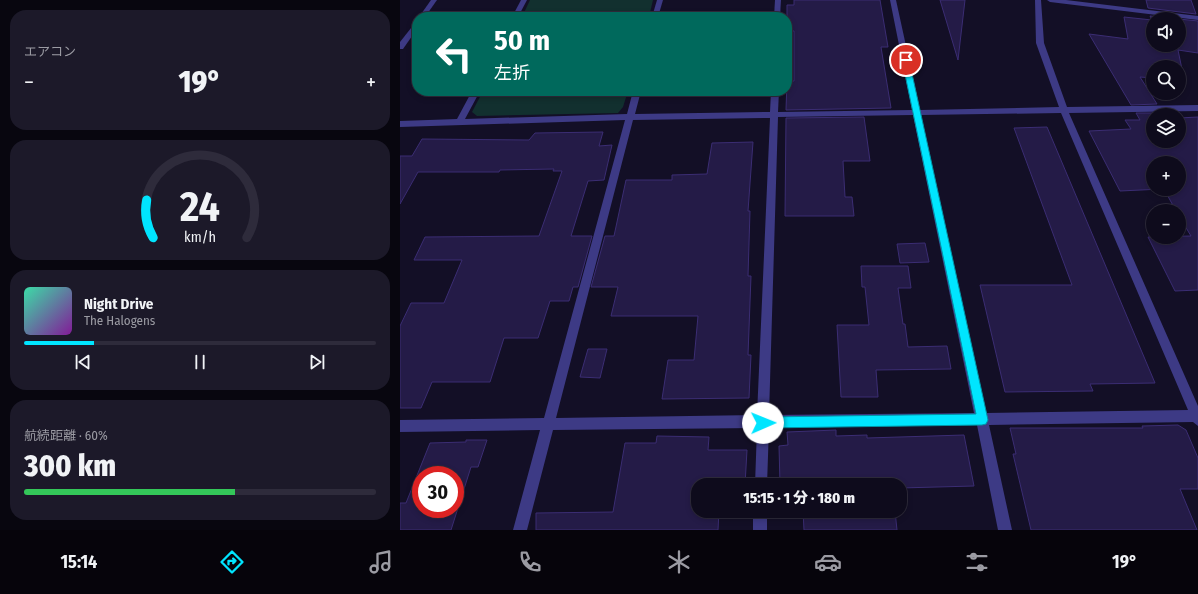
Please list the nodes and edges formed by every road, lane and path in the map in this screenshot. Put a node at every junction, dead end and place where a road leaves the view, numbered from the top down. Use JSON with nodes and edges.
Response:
{"nodes":[{"id":1,"x":434,"y":0,"type":"edge"},
{"id":2,"x":524,"y":0,"type":"edge"},
{"id":3,"x":660,"y":0,"type":"edge"},
{"id":4,"x":778,"y":0,"type":"edge"},
{"id":5,"x":893,"y":0,"type":"edge"},
{"id":6,"x":1038,"y":0,"type":"edge"},
{"id":7,"x":1050,"y":0,"type":"edge"},
{"id":8,"x":426,"y":12,"type":"edge"},
{"id":9,"x":518,"y":12,"type":"edge"},
{"id":10,"x":656,"y":12,"type":"edge"},
{"id":11,"x":777,"y":12,"type":"edge"},
{"id":12,"x":1198,"y":18,"type":"edge"},
{"id":13,"x":412,"y":31,"type":"edge"},
{"id":14,"x":400,"y":47,"type":"edge"},
{"id":15,"x":473,"y":96,"type":"edge"},
{"id":16,"x":636,"y":96,"type":"edge"},
{"id":17,"x":775,"y":96,"type":"edge"},
{"id":18,"x":1198,"y":108,"type":"edge"},
{"id":19,"x":1064,"y":110,"type":"junction"},
{"id":20,"x":917,"y":112,"type":"junction"},
{"id":21,"x":774,"y":116,"type":"junction"},
{"id":22,"x":630,"y":117,"type":"junction"},
{"id":23,"x":459,"y":122,"type":"junction"},
{"id":24,"x":400,"y":124,"type":"edge"},
{"id":25,"x":1197,"y":417,"type":"edge"},
{"id":26,"x":982,"y":420,"type":"junction"},
{"id":27,"x":763,"y":423,"type":"junction"},
{"id":28,"x":548,"y":425,"type":"junction"},
{"id":29,"x":400,"y":426,"type":"edge"},
{"id":30,"x":761,"y":478,"type":"edge"},
{"id":31,"x":760,"y":518,"type":"edge"},
{"id":32,"x":520,"y":530,"type":"edge"},
{"id":33,"x":760,"y":530,"type":"edge"},
{"id":34,"x":1005,"y":530,"type":"edge"}],
"edges":[{"from":1,"to":8,"type":"street"},
{"from":2,"to":9,"type":"street"},
{"from":3,"to":10,"type":"street"},
{"from":4,"to":11,"type":"street"},
{"from":5,"to":20,"type":"street"},
{"from":6,"to":19,"type":"street"},
{"from":7,"to":12,"type":"street"},
{"from":13,"to":14,"type":"street"},
{"from":15,"to":23,"type":"street"},
{"from":16,"to":22,"type":"street"},
{"from":17,"to":21,"type":"street"},
{"from":18,"to":19,"type":"street"},
{"from":19,"to":20,"type":"street"},
{"from":19,"to":25,"type":"street"},
{"from":20,"to":21,"type":"street"},
{"from":20,"to":26,"type":"street"},
{"from":21,"to":22,"type":"street"},
{"from":21,"to":27,"type":"street"},
{"from":22,"to":23,"type":"street"},
{"from":22,"to":28,"type":"street"},
{"from":23,"to":24,"type":"street"},
{"from":25,"to":26,"type":"street"},
{"from":26,"to":27,"type":"street"},
{"from":26,"to":34,"type":"street"},
{"from":27,"to":28,"type":"street"},
{"from":27,"to":30,"type":"street"},
{"from":28,"to":29,"type":"street"},
{"from":28,"to":32,"type":"street"},
{"from":31,"to":33,"type":"street"}]}
